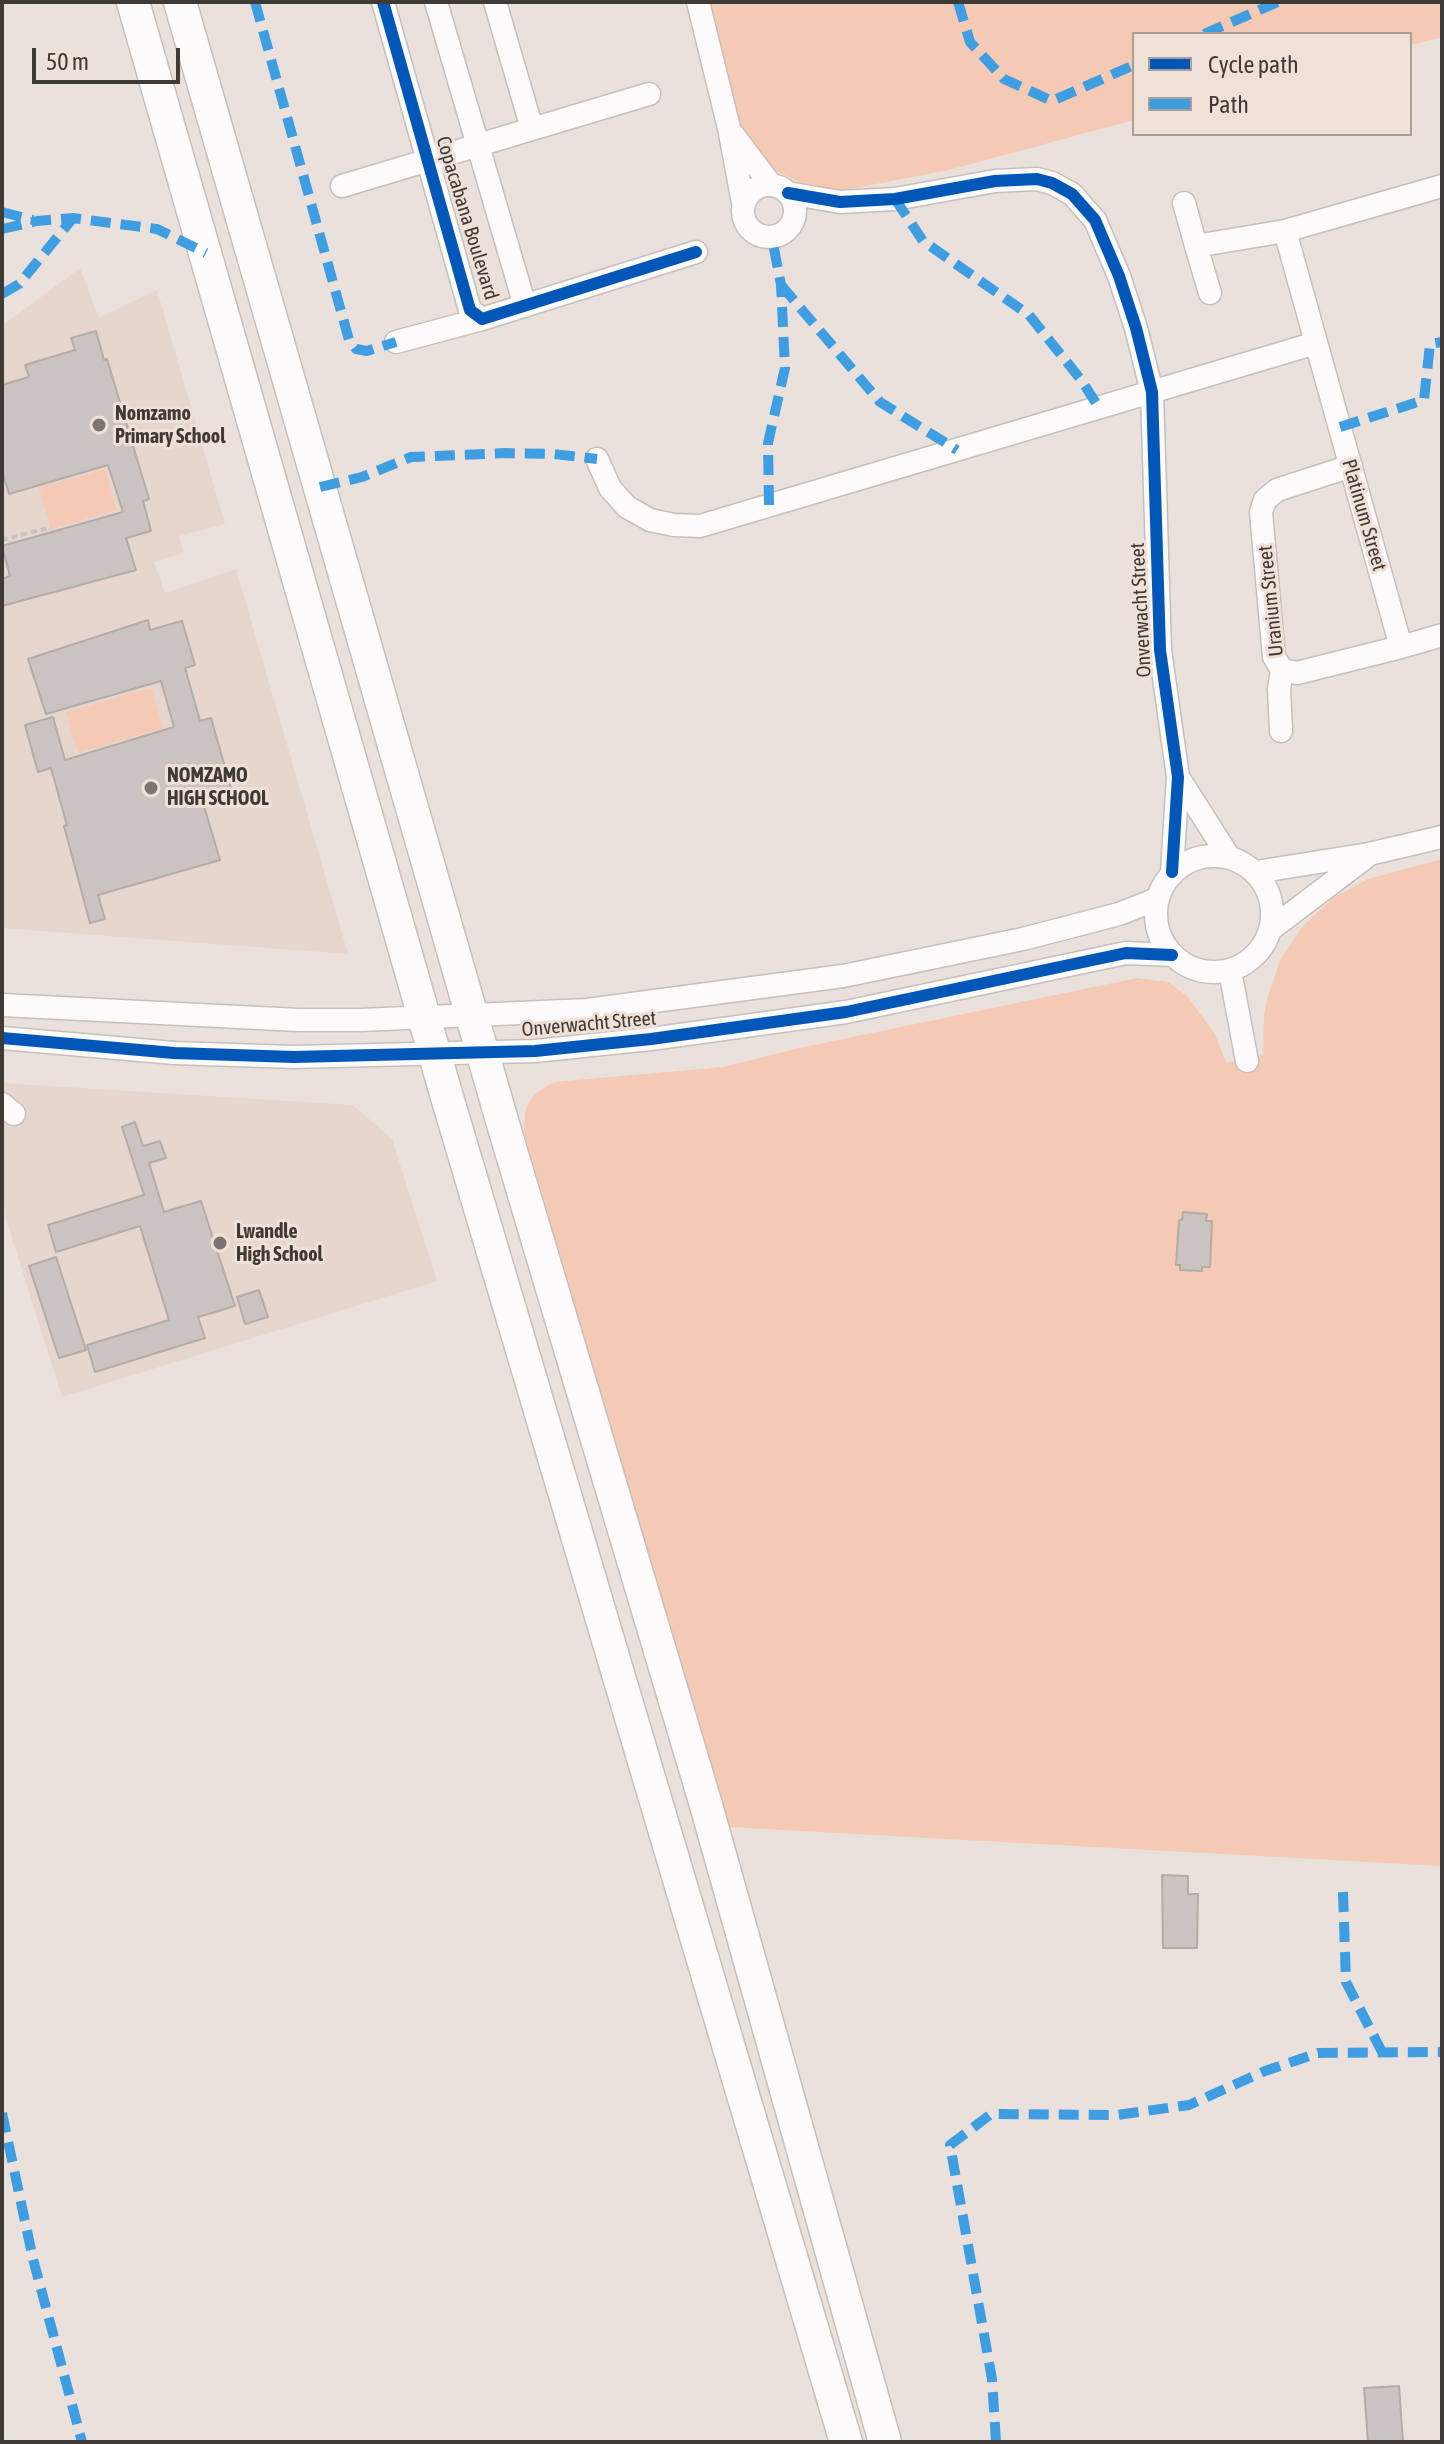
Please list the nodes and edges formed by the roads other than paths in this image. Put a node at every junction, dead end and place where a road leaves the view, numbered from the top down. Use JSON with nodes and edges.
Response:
{"nodes":[{"id":1,"x":133,"y":2,"type":"edge"},
{"id":2,"x":180,"y":2,"type":"edge"},
{"id":3,"x":383,"y":2,"type":"edge"},
{"id":4,"x":436,"y":2,"type":"edge"},
{"id":5,"x":495,"y":2,"type":"edge"},
{"id":6,"x":698,"y":2,"type":"edge"},
{"id":7,"x":649,"y":94,"type":"dead end"},
{"id":8,"x":729,"y":128,"type":"junction"},
{"id":9,"x":532,"y":129,"type":"junction"},
{"id":10,"x":479,"y":145,"type":"junction"},
{"id":11,"x":428,"y":161,"type":"junction"},
{"id":12,"x":342,"y":186,"type":"dead end"},
{"id":13,"x":1442,"y":186,"type":"edge"},
{"id":14,"x":780,"y":189,"type":"junction"},
{"id":15,"x":840,"y":202,"type":"junction"},
{"id":16,"x":743,"y":203,"type":"junction"},
{"id":17,"x":1184,"y":203,"type":"dead end"},
{"id":18,"x":792,"y":223,"type":"junction"},
{"id":19,"x":1285,"y":231,"type":"junction"},
{"id":20,"x":1196,"y":246,"type":"junction"},
{"id":21,"x":696,"y":252,"type":"dead end"},
{"id":22,"x":1210,"y":293,"type":"dead end"},
{"id":23,"x":525,"y":306,"type":"junction"},
{"id":24,"x":482,"y":319,"type":"junction"},
{"id":25,"x":396,"y":342,"type":"dead end"},
{"id":26,"x":1316,"y":343,"type":"junction"},
{"id":27,"x":1152,"y":392,"type":"junction"},
{"id":28,"x":597,"y":459,"type":"dead end"},
{"id":29,"x":1351,"y":466,"type":"junction"},
{"id":30,"x":1442,"y":635,"type":"edge"},
{"id":31,"x":1401,"y":647,"type":"junction"},
{"id":32,"x":1282,"y":670,"type":"junction"},
{"id":33,"x":1281,"y":731,"type":"dead end"},
{"id":34,"x":1178,"y":777,"type":"junction"},
{"id":35,"x":1442,"y":837,"type":"edge"},
{"id":36,"x":1369,"y":854,"type":"junction"},
{"id":37,"x":1229,"y":857,"type":"junction"},
{"id":38,"x":1172,"y":872,"type":"junction"},
{"id":39,"x":1256,"y":872,"type":"junction"},
{"id":40,"x":1157,"y":899,"type":"junction"},
{"id":41,"x":1271,"y":929,"type":"junction"},
{"id":42,"x":1172,"y":955,"type":"junction"},
{"id":43,"x":1230,"y":971,"type":"junction"},
{"id":44,"x":2,"y":1005,"type":"edge"},
{"id":45,"x":471,"y":1015,"type":"junction"},
{"id":46,"x":425,"y":1017,"type":"junction"},
{"id":47,"x":2,"y":1038,"type":"edge"},
{"id":48,"x":436,"y":1052,"type":"junction"},
{"id":49,"x":483,"y":1052,"type":"junction"},
{"id":50,"x":1247,"y":1061,"type":"dead end"},
{"id":51,"x":846,"y":2442,"type":"edge"},
{"id":52,"x":885,"y":2442,"type":"edge"}],
"edges":[{"from":1,"to":46,"type":"highway"},
{"from":2,"to":45,"type":"highway"},
{"from":3,"to":11,"type":"street","name":"Copacabana Boulevard"},
{"from":4,"to":10,"type":"street"},
{"from":5,"to":9,"type":"street"},
{"from":6,"to":8,"type":"street"},
{"from":7,"to":9,"type":"street"},
{"from":8,"to":14,"type":"street"},
{"from":8,"to":16,"type":"street"},
{"from":9,"to":10,"type":"street"},
{"from":10,"to":11,"type":"street"},
{"from":10,"to":23,"type":"street"},
{"from":11,"to":12,"type":"street"},
{"from":11,"to":24,"type":"street","name":"Copacabana Boulevard"},
{"from":13,"to":19,"type":"street"},
{"from":14,"to":15,"type":"street"},
{"from":14,"to":16,"type":"street"},
{"from":14,"to":18,"type":"street"},
{"from":15,"to":18,"type":"street"},
{"from":15,"to":27,"type":"street","name":"Onverwacht Street"},
{"from":16,"to":18,"type":"street"},
{"from":17,"to":20,"type":"street"},
{"from":19,"to":20,"type":"street"},
{"from":19,"to":26,"type":"street","name":"Platinum Street"},
{"from":20,"to":22,"type":"street"},
{"from":21,"to":23,"type":"street","name":"Copacabana Boulevard"},
{"from":23,"to":24,"type":"street","name":"Copacabana Boulevard"},
{"from":24,"to":25,"type":"street"},
{"from":26,"to":27,"type":"street"},
{"from":26,"to":29,"type":"street","name":"Platinum Street"},
{"from":27,"to":28,"type":"street"},
{"from":27,"to":34,"type":"street","name":"Onverwacht Street"},
{"from":29,"to":31,"type":"street","name":"Platinum Street"},
{"from":29,"to":32,"type":"street","name":"Uranium Street"},
{"from":30,"to":31,"type":"street"},
{"from":31,"to":32,"type":"street","name":"Uranium Street"},
{"from":32,"to":33,"type":"street"},
{"from":34,"to":37,"type":"street","name":"Onverwacht Street"},
{"from":34,"to":38,"type":"street","name":"Onverwacht Street"},
{"from":35,"to":36,"type":"street"},
{"from":36,"to":39,"type":"street"},
{"from":36,"to":41,"type":"street"},
{"from":37,"to":38,"type":"street"},
{"from":37,"to":39,"type":"street"},
{"from":38,"to":40,"type":"street"},
{"from":39,"to":41,"type":"street"},
{"from":40,"to":42,"type":"street"},
{"from":40,"to":45,"type":"street","name":"Onverwacht Street"},
{"from":41,"to":43,"type":"street"},
{"from":42,"to":43,"type":"street"},
{"from":42,"to":49,"type":"street","name":"Onverwacht Street"},
{"from":43,"to":50,"type":"street"},
{"from":44,"to":46,"type":"street","name":"Onverwacht Street"},
{"from":45,"to":46,"type":"street","name":"Onverwacht Street"},
{"from":45,"to":49,"type":"highway"},
{"from":46,"to":48,"type":"highway"},
{"from":47,"to":48,"type":"street","name":"Onverwacht Street"},
{"from":48,"to":49,"type":"street","name":"Onverwacht Street"},
{"from":48,"to":51,"type":"highway"},
{"from":49,"to":52,"type":"highway"}]}
